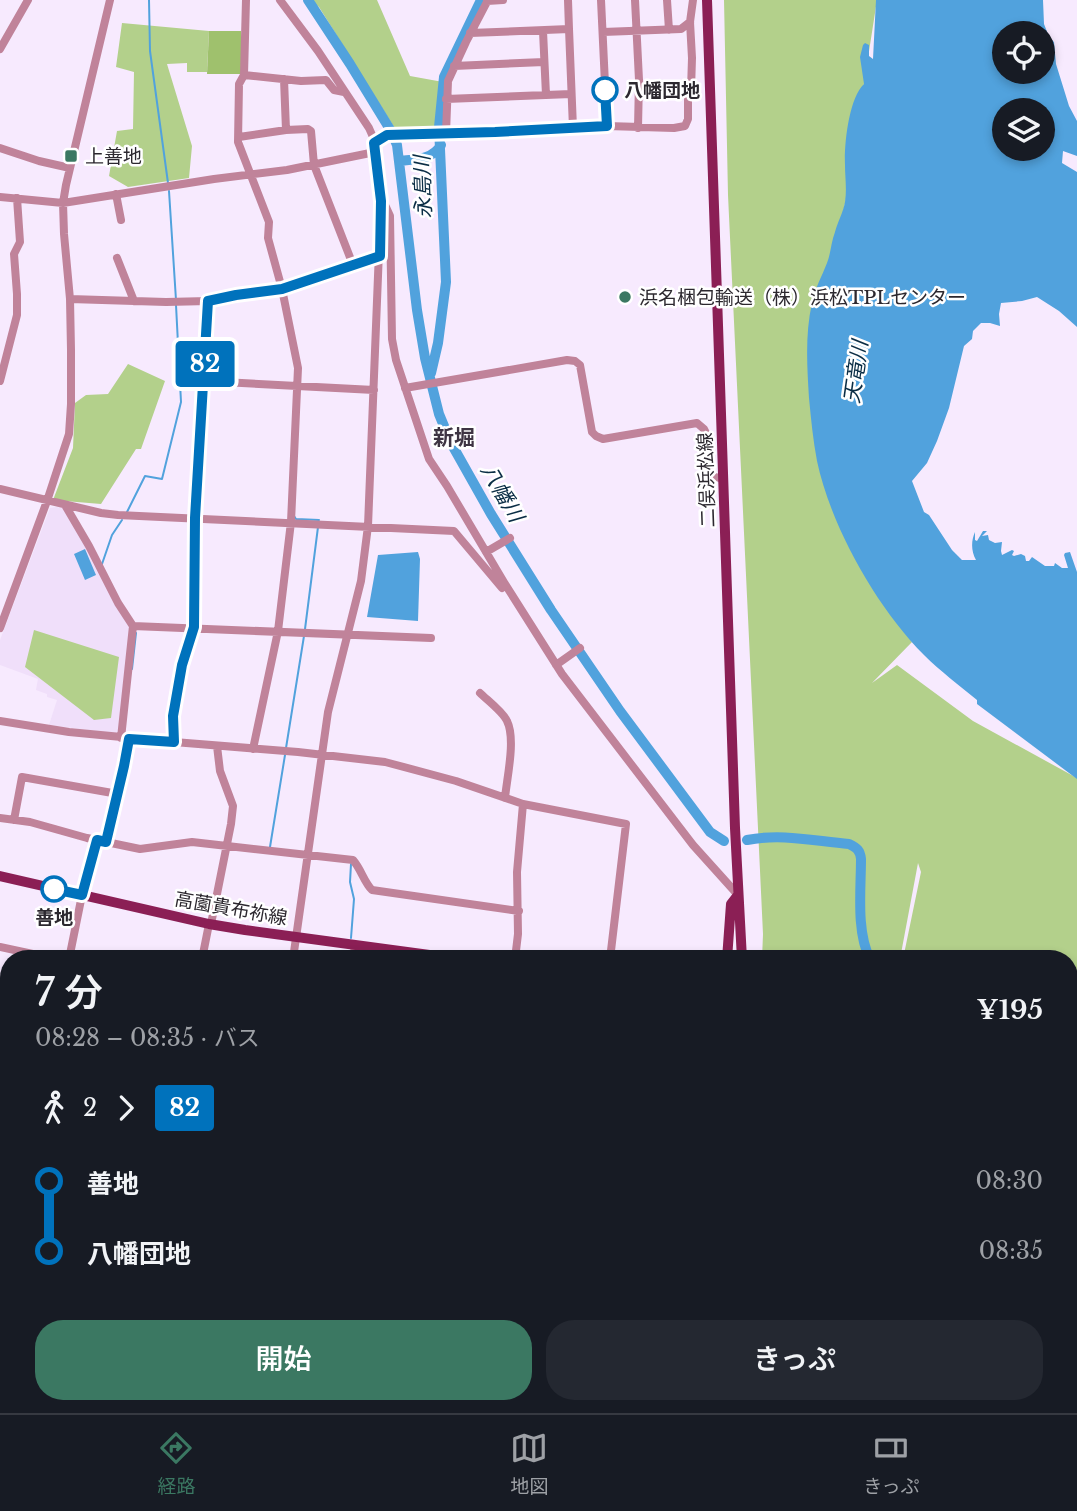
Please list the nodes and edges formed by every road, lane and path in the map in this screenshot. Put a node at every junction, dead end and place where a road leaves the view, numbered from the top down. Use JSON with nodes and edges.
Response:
{"nodes":[{"id":1,"x":27,"y":0,"type":"edge"},
{"id":2,"x":110,"y":0,"type":"edge"},
{"id":3,"x":246,"y":0,"type":"edge"},
{"id":4,"x":280,"y":0,"type":"edge"},
{"id":5,"x":488,"y":0,"type":"edge"},
{"id":6,"x":503,"y":0,"type":"edge"},
{"id":7,"x":568,"y":0,"type":"edge"},
{"id":8,"x":601,"y":0,"type":"edge"},
{"id":9,"x":635,"y":0,"type":"edge"},
{"id":10,"x":667,"y":0,"type":"edge"},
{"id":11,"x":694,"y":0,"type":"edge"},
{"id":12,"x":707,"y":0,"type":"edge"},
{"id":13,"x":690,"y":22,"type":"junction"},
{"id":14,"x":569,"y":29,"type":"junction"},
{"id":15,"x":669,"y":30,"type":"junction"},
{"id":16,"x":543,"y":31,"type":"junction"},
{"id":17,"x":637,"y":31,"type":"junction"},
{"id":18,"x":470,"y":33,"type":"junction"},
{"id":19,"x":603,"y":33,"type":"junction"},
{"id":20,"x":0,"y":49,"type":"edge"},
{"id":21,"x":544,"y":62,"type":"junction"},
{"id":22,"x":454,"y":66,"type":"junction"},
{"id":23,"x":244,"y":75,"type":"junction"},
{"id":24,"x":284,"y":79,"type":"junction"},
{"id":25,"x":345,"y":93,"type":"junction"},
{"id":26,"x":571,"y":94,"type":"junction"},
{"id":27,"x":546,"y":95,"type":"junction"},
{"id":28,"x":446,"y":99,"type":"junction"},
{"id":29,"x":607,"y":126,"type":"junction"},
{"id":30,"x":573,"y":128,"type":"junction"},
{"id":31,"x":638,"y":128,"type":"junction"},
{"id":32,"x":286,"y":130,"type":"junction"},
{"id":33,"x":442,"y":133,"type":"junction"},
{"id":34,"x":239,"y":137,"type":"junction"},
{"id":35,"x":375,"y":147,"type":"junction"},
{"id":36,"x":0,"y":148,"type":"edge"},
{"id":37,"x":314,"y":164,"type":"junction"},
{"id":38,"x":70,"y":168,"type":"junction"},
{"id":39,"x":252,"y":175,"type":"junction"},
{"id":40,"x":116,"y":194,"type":"junction"},
{"id":41,"x":0,"y":197,"type":"edge"},
{"id":42,"x":17,"y":198,"type":"junction"},
{"id":43,"x":381,"y":201,"type":"junction"},
{"id":44,"x":63,"y":203,"type":"junction"},
{"id":45,"x":121,"y":220,"type":"dead end"},
{"id":46,"x":380,"y":256,"type":"junction"},
{"id":47,"x":117,"y":258,"type":"dead end"},
{"id":48,"x":353,"y":265,"type":"junction"},
{"id":49,"x":282,"y":289,"type":"junction"},
{"id":50,"x":70,"y":299,"type":"junction"},
{"id":51,"x":134,"y":301,"type":"junction"},
{"id":52,"x":208,"y":301,"type":"junction"},
{"id":53,"x":0,"y":381,"type":"edge"},
{"id":54,"x":204,"y":381,"type":"junction"},
{"id":55,"x":297,"y":386,"type":"junction"},
{"id":56,"x":405,"y":388,"type":"junction"},
{"id":57,"x":373,"y":390,"type":"junction"},
{"id":58,"x":723,"y":479,"type":"junction"},
{"id":59,"x":0,"y":489,"type":"edge"},
{"id":60,"x":47,"y":501,"type":"junction"},
{"id":61,"x":65,"y":505,"type":"junction"},
{"id":62,"x":195,"y":518,"type":"junction"},
{"id":63,"x":291,"y":522,"type":"junction"},
{"id":64,"x":368,"y":526,"type":"junction"},
{"id":65,"x":510,"y":538,"type":"dead end"},
{"id":66,"x":486,"y":552,"type":"junction"},
{"id":67,"x":518,"y":605,"type":"junction"},
{"id":68,"x":133,"y":626,"type":"junction"},
{"id":69,"x":194,"y":627,"type":"junction"},
{"id":70,"x":0,"y":628,"type":"edge"},
{"id":71,"x":278,"y":631,"type":"junction"},
{"id":72,"x":349,"y":634,"type":"junction"},
{"id":73,"x":431,"y":638,"type":"dead end"},
{"id":74,"x":580,"y":648,"type":"dead end"},
{"id":75,"x":556,"y":665,"type":"junction"},
{"id":76,"x":480,"y":693,"type":"dead end"},
{"id":77,"x":0,"y":721,"type":"edge"},
{"id":78,"x":125,"y":738,"type":"junction"},
{"id":79,"x":174,"y":742,"type":"junction"},
{"id":80,"x":217,"y":746,"type":"junction"},
{"id":81,"x":253,"y":749,"type":"junction"},
{"id":82,"x":323,"y":755,"type":"junction"},
{"id":83,"x":115,"y":794,"type":"junction"},
{"id":84,"x":505,"y":798,"type":"junction"},
{"id":85,"x":523,"y":804,"type":"junction"},
{"id":86,"x":0,"y":818,"type":"edge"},
{"id":87,"x":14,"y":820,"type":"junction"},
{"id":88,"x":101,"y":841,"type":"junction"},
{"id":89,"x":227,"y":845,"type":"junction"},
{"id":90,"x":309,"y":854,"type":"junction"},
{"id":91,"x":0,"y":876,"type":"edge"},
{"id":92,"x":82,"y":895,"type":"junction"},
{"id":93,"x":738,"y":895,"type":"junction"},
{"id":94,"x":519,"y":911,"type":"junction"},
{"id":95,"x":210,"y":924,"type":"junction"},
{"id":96,"x":296,"y":937,"type":"junction"},
{"id":97,"x":355,"y":945,"type":"junction"},
{"id":98,"x":71,"y":950,"type":"edge"},
{"id":99,"x":204,"y":950,"type":"edge"},
{"id":100,"x":294,"y":950,"type":"edge"},
{"id":101,"x":354,"y":950,"type":"edge"},
{"id":102,"x":392,"y":950,"type":"edge"},
{"id":103,"x":515,"y":950,"type":"edge"},
{"id":104,"x":611,"y":950,"type":"edge"},
{"id":105,"x":728,"y":950,"type":"edge"},
{"id":106,"x":741,"y":950,"type":"edge"}],
"edges":[{"from":1,"to":20,"type":"street"},
{"from":2,"to":38,"type":"street"},
{"from":3,"to":23,"type":"street"},
{"from":4,"to":25,"type":"street"},
{"from":5,"to":6,"type":"street"},
{"from":5,"to":18,"type":"street"},
{"from":7,"to":14,"type":"street"},
{"from":8,"to":19,"type":"street"},
{"from":9,"to":17,"type":"street"},
{"from":10,"to":15,"type":"street"},
{"from":11,"to":13,"type":"street"},
{"from":12,"to":58,"type":"main road","name":"二俣浜松線"},
{"from":13,"to":15,"type":"street"},
{"from":13,"to":31,"type":"street"},
{"from":14,"to":16,"type":"street"},
{"from":14,"to":26,"type":"street"},
{"from":15,"to":17,"type":"street"},
{"from":16,"to":18,"type":"street"},
{"from":16,"to":21,"type":"street"},
{"from":17,"to":19,"type":"street"},
{"from":17,"to":31,"type":"street"},
{"from":18,"to":22,"type":"street"},
{"from":19,"to":29,"type":"street"},
{"from":21,"to":22,"type":"street"},
{"from":21,"to":27,"type":"street"},
{"from":22,"to":28,"type":"street"},
{"from":23,"to":24,"type":"street"},
{"from":23,"to":34,"type":"street"},
{"from":24,"to":25,"type":"street"},
{"from":24,"to":32,"type":"street"},
{"from":25,"to":35,"type":"street"},
{"from":26,"to":27,"type":"street"},
{"from":26,"to":30,"type":"street"},
{"from":27,"to":28,"type":"street"},
{"from":28,"to":33,"type":"street"},
{"from":29,"to":30,"type":"street"},
{"from":29,"to":31,"type":"street"},
{"from":30,"to":33,"type":"street"},
{"from":32,"to":34,"type":"street"},
{"from":32,"to":37,"type":"street"},
{"from":33,"to":35,"type":"street"},
{"from":34,"to":39,"type":"street"},
{"from":35,"to":37,"type":"street"},
{"from":35,"to":43,"type":"street"},
{"from":36,"to":38,"type":"street"},
{"from":37,"to":39,"type":"street"},
{"from":37,"to":48,"type":"street"},
{"from":38,"to":44,"type":"street"},
{"from":39,"to":40,"type":"street"},
{"from":39,"to":49,"type":"street"},
{"from":40,"to":44,"type":"street"},
{"from":40,"to":45,"type":"street"},
{"from":41,"to":42,"type":"street"},
{"from":42,"to":44,"type":"street"},
{"from":42,"to":53,"type":"street"},
{"from":43,"to":46,"type":"street"},
{"from":43,"to":56,"type":"street"},
{"from":44,"to":50,"type":"street"},
{"from":46,"to":48,"type":"street"},
{"from":46,"to":57,"type":"street"},
{"from":47,"to":51,"type":"street"},
{"from":48,"to":49,"type":"street"},
{"from":49,"to":52,"type":"street"},
{"from":49,"to":55,"type":"street"},
{"from":50,"to":51,"type":"street"},
{"from":50,"to":60,"type":"street"},
{"from":51,"to":52,"type":"street"},
{"from":52,"to":54,"type":"street"},
{"from":54,"to":55,"type":"street"},
{"from":54,"to":62,"type":"street"},
{"from":55,"to":57,"type":"street"},
{"from":55,"to":63,"type":"street"},
{"from":56,"to":58,"type":"street"},
{"from":56,"to":66,"type":"street"},
{"from":57,"to":64,"type":"street"},
{"from":58,"to":93,"type":"main road","name":"二俣浜松線"},
{"from":59,"to":60,"type":"street"},
{"from":60,"to":61,"type":"street"},
{"from":60,"to":70,"type":"street"},
{"from":61,"to":62,"type":"street"},
{"from":61,"to":68,"type":"street"},
{"from":62,"to":63,"type":"street"},
{"from":62,"to":69,"type":"street"},
{"from":63,"to":64,"type":"street"},
{"from":63,"to":71,"type":"street"},
{"from":64,"to":67,"type":"street"},
{"from":64,"to":72,"type":"street"},
{"from":65,"to":66,"type":"street"},
{"from":66,"to":67,"type":"street"},
{"from":67,"to":75,"type":"street"},
{"from":68,"to":69,"type":"street"},
{"from":68,"to":78,"type":"street"},
{"from":69,"to":71,"type":"street"},
{"from":69,"to":79,"type":"street"},
{"from":71,"to":72,"type":"street"},
{"from":71,"to":81,"type":"street"},
{"from":72,"to":73,"type":"street"},
{"from":72,"to":82,"type":"street"},
{"from":74,"to":75,"type":"street"},
{"from":75,"to":93,"type":"street"},
{"from":76,"to":84,"type":"street"},
{"from":77,"to":78,"type":"street"},
{"from":78,"to":79,"type":"street"},
{"from":78,"to":83,"type":"street"},
{"from":79,"to":80,"type":"street"},
{"from":80,"to":81,"type":"street"},
{"from":80,"to":89,"type":"street"},
{"from":81,"to":82,"type":"street"},
{"from":82,"to":84,"type":"street"},
{"from":82,"to":90,"type":"street"},
{"from":83,"to":87,"type":"street"},
{"from":83,"to":88,"type":"street"},
{"from":84,"to":85,"type":"street"},
{"from":85,"to":94,"type":"street"},
{"from":85,"to":104,"type":"street"},
{"from":86,"to":87,"type":"street"},
{"from":87,"to":88,"type":"street"},
{"from":88,"to":89,"type":"street"},
{"from":88,"to":92,"type":"street"},
{"from":89,"to":90,"type":"street"},
{"from":89,"to":95,"type":"street"},
{"from":90,"to":94,"type":"street"},
{"from":90,"to":96,"type":"street"},
{"from":91,"to":92,"type":"main road","name":"高薗貴布祢線"},
{"from":92,"to":95,"type":"main road","name":"高薗貴布祢線"},
{"from":92,"to":98,"type":"street"},
{"from":93,"to":105,"type":"main road"},
{"from":93,"to":106,"type":"main road","name":"二俣浜松線"},
{"from":94,"to":103,"type":"street"},
{"from":95,"to":96,"type":"main road","name":"高薗貴布祢線"},
{"from":95,"to":99,"type":"street"},
{"from":96,"to":97,"type":"main road","name":"高薗貴布祢線"},
{"from":96,"to":100,"type":"street"},
{"from":97,"to":101,"type":"street"},
{"from":97,"to":102,"type":"main road","name":"高薗貴布祢線"}]}
